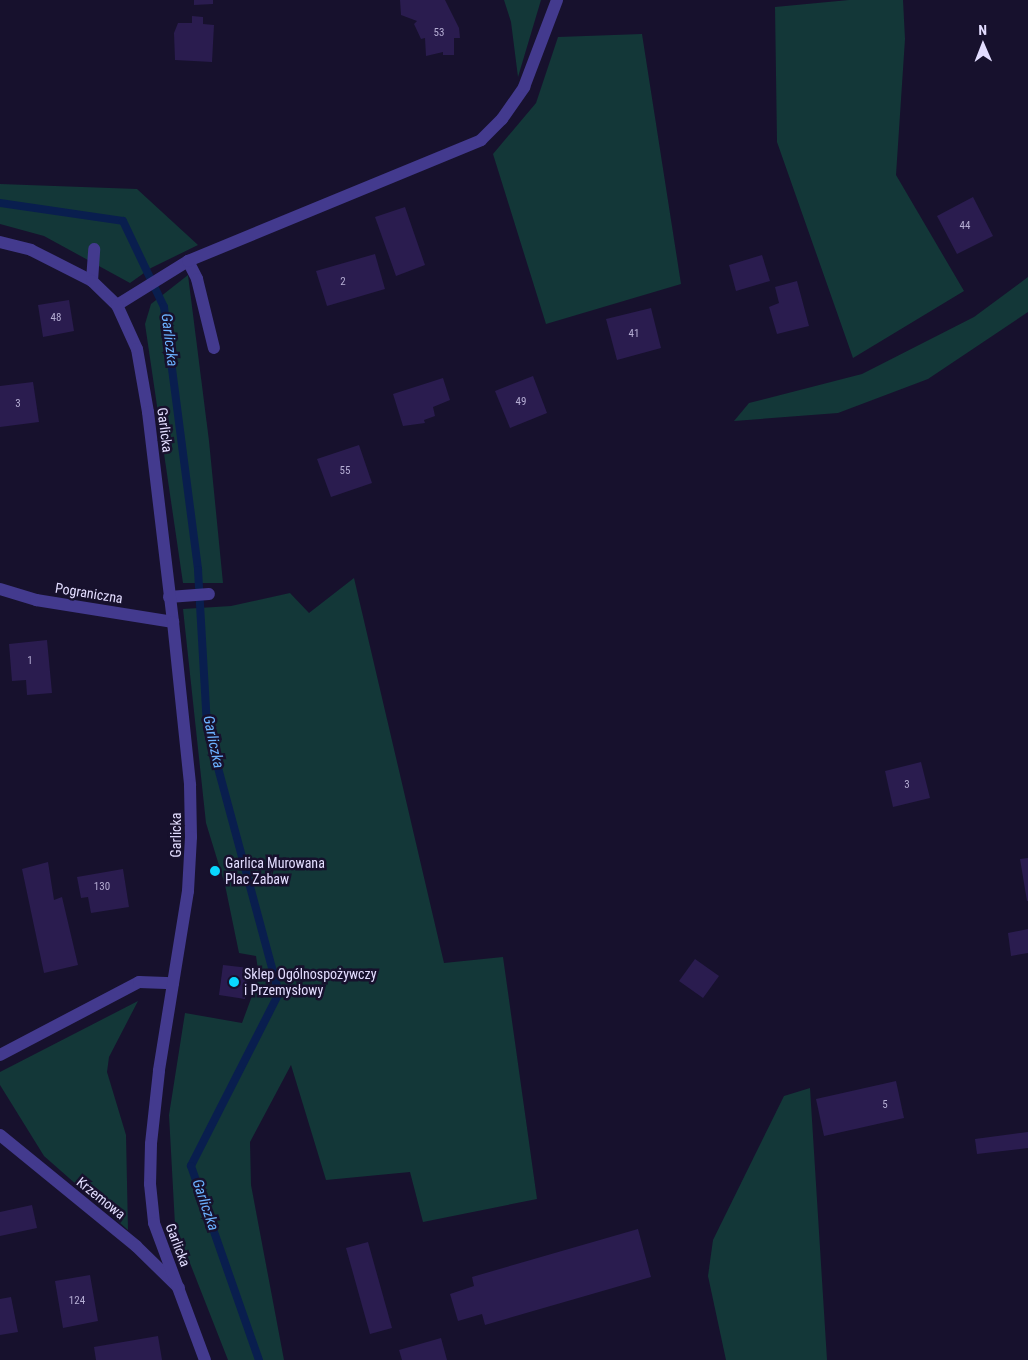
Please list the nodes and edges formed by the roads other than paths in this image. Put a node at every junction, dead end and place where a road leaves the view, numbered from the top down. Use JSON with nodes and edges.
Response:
{"nodes":[{"id":1,"x":557,"y":0,"type":"edge"},
{"id":2,"x":0,"y":242,"type":"edge"},
{"id":3,"x":94,"y":249,"type":"dead end"},
{"id":4,"x":188,"y":261,"type":"junction"},
{"id":5,"x":92,"y":281,"type":"junction"},
{"id":6,"x":117,"y":305,"type":"junction"},
{"id":7,"x":214,"y":348,"type":"dead end"},
{"id":8,"x":0,"y":589,"type":"edge"},
{"id":9,"x":209,"y":594,"type":"dead end"},
{"id":10,"x":175,"y":597,"type":"junction"},
{"id":11,"x":173,"y":622,"type":"junction"},
{"id":12,"x":173,"y":983,"type":"junction"},
{"id":13,"x":0,"y":1055,"type":"edge"},
{"id":14,"x":0,"y":1135,"type":"edge"},
{"id":15,"x":179,"y":1288,"type":"junction"},
{"id":16,"x":205,"y":1360,"type":"edge"}],
"edges":[{"from":1,"to":4,"type":"street"},
{"from":2,"to":5,"type":"street"},
{"from":3,"to":5,"type":"street"},
{"from":4,"to":6,"type":"street"},
{"from":4,"to":7,"type":"street"},
{"from":5,"to":6,"type":"street"},
{"from":6,"to":10,"type":"street","name":"Garlicka"},
{"from":8,"to":11,"type":"street","name":"Pograniczna"},
{"from":9,"to":10,"type":"street"},
{"from":10,"to":11,"type":"street","name":"Garlicka"},
{"from":11,"to":12,"type":"street","name":"Garlicka"},
{"from":12,"to":13,"type":"street"},
{"from":12,"to":15,"type":"street","name":"Garlicka"},
{"from":14,"to":15,"type":"street","name":"Krzemowa"},
{"from":15,"to":16,"type":"street","name":"Garlicka"}]}
